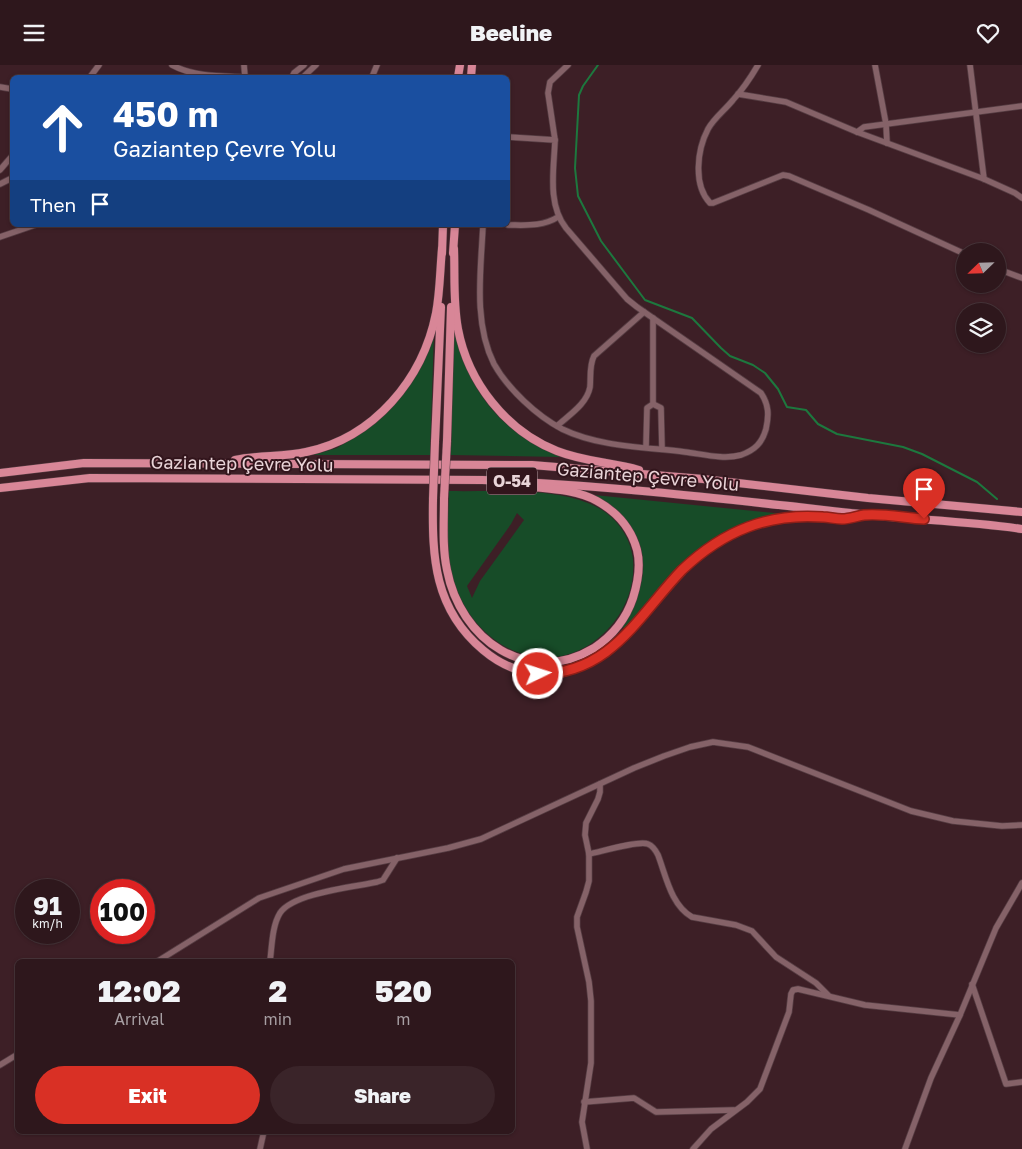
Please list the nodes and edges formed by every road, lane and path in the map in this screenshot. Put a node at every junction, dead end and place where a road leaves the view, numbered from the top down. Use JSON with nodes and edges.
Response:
{"nodes":[{"id":1,"x":172,"y":65,"type":"edge"},
{"id":2,"x":304,"y":65,"type":"edge"},
{"id":3,"x":316,"y":65,"type":"edge"},
{"id":4,"x":568,"y":65,"type":"edge"},
{"id":5,"x":758,"y":65,"type":"edge"},
{"id":6,"x":876,"y":65,"type":"edge"},
{"id":7,"x":970,"y":65,"type":"edge"},
{"id":8,"x":205,"y":75,"type":"edge"},
{"id":9,"x":293,"y":75,"type":"edge"},
{"id":10,"x":305,"y":75,"type":"edge"},
{"id":11,"x":738,"y":94,"type":"junction"},
{"id":12,"x":1022,"y":106,"type":"edge"},
{"id":13,"x":976,"y":112,"type":"junction"},
{"id":14,"x":886,"y":123,"type":"junction"},
{"id":15,"x":857,"y":132,"type":"junction"},
{"id":16,"x":510,"y":137,"type":"edge"},
{"id":17,"x":555,"y":140,"type":"junction"},
{"id":18,"x":887,"y":143,"type":"junction"},
{"id":19,"x":10,"y":158,"type":"edge"},
{"id":20,"x":0,"y":170,"type":"edge"},
{"id":21,"x":984,"y":179,"type":"junction"},
{"id":22,"x":1022,"y":198,"type":"edge"},
{"id":23,"x":558,"y":217,"type":"junction"},
{"id":24,"x":510,"y":225,"type":"edge"},
{"id":25,"x":29,"y":227,"type":"edge"},
{"id":26,"x":442,"y":227,"type":"edge"},
{"id":27,"x":455,"y":227,"type":"edge"},
{"id":28,"x":483,"y":227,"type":"edge"},
{"id":29,"x":0,"y":237,"type":"edge"},
{"id":30,"x":442,"y":249,"type":"junction"},
{"id":31,"x":454,"y":249,"type":"junction"},
{"id":32,"x":956,"y":250,"type":"edge"},
{"id":33,"x":1006,"y":272,"type":"edge"},
{"id":34,"x":1022,"y":278,"type":"edge"},
{"id":35,"x":644,"y":312,"type":"junction"},
{"id":36,"x":653,"y":318,"type":"junction"},
{"id":37,"x":653,"y":404,"type":"junction"},
{"id":38,"x":557,"y":426,"type":"junction"},
{"id":39,"x":646,"y":447,"type":"junction"},
{"id":40,"x":662,"y":449,"type":"junction"},
{"id":41,"x":220,"y":463,"type":"junction"},
{"id":42,"x":0,"y":473,"type":"edge"},
{"id":43,"x":655,"y":475,"type":"junction"},
{"id":44,"x":482,"y":480,"type":"junction"},
{"id":45,"x":0,"y":488,"type":"edge"},
{"id":46,"x":1022,"y":512,"type":"edge"},
{"id":47,"x":865,"y":515,"type":"junction"},
{"id":48,"x":1022,"y":529,"type":"edge"},
{"id":49,"x":600,"y":784,"type":"junction"},
{"id":50,"x":1022,"y":825,"type":"edge"},
{"id":51,"x":589,"y":854,"type":"junction"},
{"id":52,"x":397,"y":858,"type":"junction"},
{"id":53,"x":1022,"y":883,"type":"edge"},
{"id":54,"x":161,"y":959,"type":"edge"},
{"id":55,"x":270,"y":959,"type":"edge"},
{"id":56,"x":972,"y":984,"type":"junction"},
{"id":57,"x":828,"y":995,"type":"junction"},
{"id":58,"x":960,"y":1015,"type":"junction"},
{"id":59,"x":15,"y":1055,"type":"edge"},
{"id":60,"x":0,"y":1065,"type":"edge"},
{"id":61,"x":1022,"y":1081,"type":"edge"},
{"id":62,"x":584,"y":1102,"type":"junction"},
{"id":63,"x":734,"y":1110,"type":"junction"},
{"id":64,"x":263,"y":1134,"type":"edge"},
{"id":65,"x":260,"y":1149,"type":"edge"},
{"id":66,"x":586,"y":1149,"type":"edge"},
{"id":67,"x":692,"y":1149,"type":"edge"},
{"id":68,"x":905,"y":1149,"type":"edge"}],
"edges":[{"from":1,"to":8,"type":"street"},
{"from":2,"to":9,"type":"street"},
{"from":3,"to":10,"type":"street"},
{"from":4,"to":17,"type":"street"},
{"from":5,"to":11,"type":"street"},
{"from":6,"to":14,"type":"street"},
{"from":7,"to":13,"type":"street"},
{"from":11,"to":15,"type":"street"},
{"from":11,"to":32,"type":"street"},
{"from":12,"to":13,"type":"street"},
{"from":13,"to":14,"type":"street"},
{"from":13,"to":21,"type":"street"},
{"from":14,"to":15,"type":"street"},
{"from":14,"to":18,"type":"street"},
{"from":15,"to":18,"type":"street"},
{"from":16,"to":17,"type":"street"},
{"from":17,"to":23,"type":"street"},
{"from":18,"to":21,"type":"street"},
{"from":19,"to":20,"type":"street"},
{"from":21,"to":22,"type":"street"},
{"from":23,"to":24,"type":"street"},
{"from":23,"to":35,"type":"street"},
{"from":25,"to":29,"type":"street"},
{"from":26,"to":30,"type":"highway"},
{"from":27,"to":31,"type":"highway"},
{"from":28,"to":38,"type":"street"},
{"from":30,"to":41,"type":"highway"},
{"from":30,"to":47,"type":"highway","bridge":true},
{"from":31,"to":43,"type":"highway"},
{"from":31,"to":44,"type":"highway","bridge":true},
{"from":33,"to":34,"type":"street"},
{"from":35,"to":36,"type":"street"},
{"from":35,"to":38,"type":"street"},
{"from":36,"to":37,"type":"street"},
{"from":36,"to":40,"type":"street"},
{"from":37,"to":39,"type":"street"},
{"from":37,"to":40,"type":"street"},
{"from":38,"to":39,"type":"street"},
{"from":39,"to":40,"type":"street"},
{"from":41,"to":42,"type":"highway","name":"Gaziantep Çevre Yolu","number":"O-54"},
{"from":41,"to":43,"type":"highway","name":"Gaziantep Çevre Yolu","number":"O-54"},
{"from":43,"to":46,"type":"highway","name":"Gaziantep Çevre Yolu","number":"O-54"},
{"from":44,"to":45,"type":"highway","name":"Gaziantep Çevre Yolu","number":"O-54"},
{"from":44,"to":47,"type":"highway","name":"Gaziantep Çevre Yolu","number":"O-54"},
{"from":47,"to":48,"type":"highway","name":"Gaziantep Çevre Yolu","number":"O-54"},
{"from":49,"to":50,"type":"street"},
{"from":49,"to":51,"type":"street"},
{"from":49,"to":52,"type":"street"},
{"from":51,"to":57,"type":"street"},
{"from":51,"to":62,"type":"street"},
{"from":52,"to":54,"type":"street"},
{"from":52,"to":55,"type":"street"},
{"from":53,"to":56,"type":"street"},
{"from":56,"to":58,"type":"street"},
{"from":56,"to":61,"type":"street"},
{"from":57,"to":58,"type":"street"},
{"from":57,"to":63,"type":"street"},
{"from":58,"to":68,"type":"street"},
{"from":59,"to":60,"type":"street"},
{"from":62,"to":63,"type":"street"},
{"from":62,"to":66,"type":"street"},
{"from":63,"to":67,"type":"street"},
{"from":64,"to":65,"type":"street"}]}
